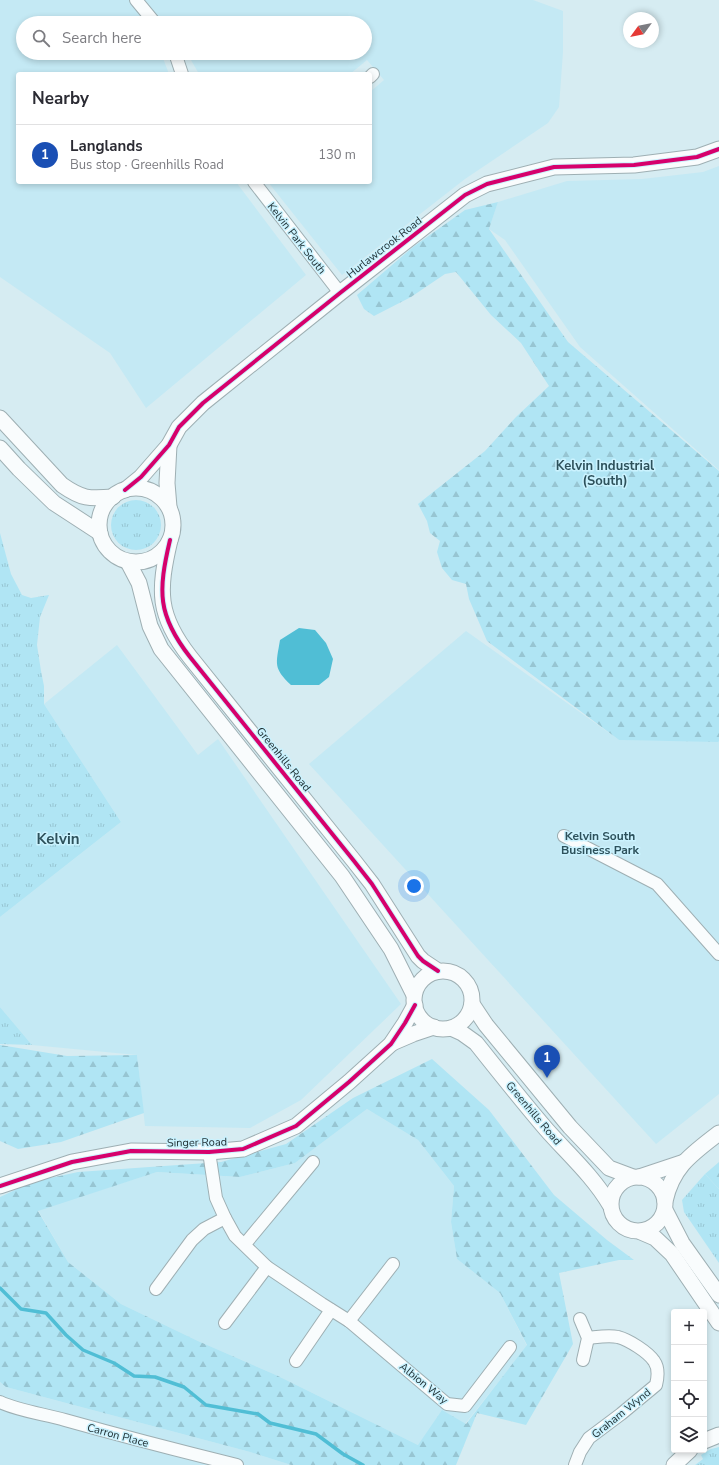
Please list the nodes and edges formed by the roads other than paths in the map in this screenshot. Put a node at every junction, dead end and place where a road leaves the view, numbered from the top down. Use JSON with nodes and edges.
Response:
{"nodes":[{"id":1,"x":136,"y":0,"type":"edge"},
{"id":2,"x":149,"y":16,"type":"edge"},
{"id":3,"x":177,"y":60,"type":"edge"},
{"id":4,"x":181,"y":72,"type":"edge"},
{"id":5,"x":719,"y":149,"type":"edge"},
{"id":6,"x":256,"y":184,"type":"edge"},
{"id":7,"x":340,"y":293,"type":"junction"},
{"id":8,"x":0,"y":418,"type":"edge"},
{"id":9,"x":169,"y":445,"type":"junction"},
{"id":10,"x":0,"y":448,"type":"edge"},
{"id":11,"x":119,"y":493,"type":"junction"},
{"id":12,"x":169,"y":507,"type":"junction"},
{"id":13,"x":100,"y":533,"type":"junction"},
{"id":14,"x":170,"y":540,"type":"junction"},
{"id":15,"x":128,"y":562,"type":"junction"},
{"id":16,"x":564,"y":836,"type":"dead end"},
{"id":17,"x":719,"y":954,"type":"edge"},
{"id":18,"x":438,"y":971,"type":"junction"},
{"id":19,"x":414,"y":1000,"type":"junction"},
{"id":20,"x":472,"y":1004,"type":"junction"},
{"id":21,"x":434,"y":1027,"type":"junction"},
{"id":22,"x":451,"y":1028,"type":"junction"},
{"id":23,"x":391,"y":1044,"type":"junction"},
{"id":24,"x":719,"y":1133,"type":"edge"},
{"id":25,"x":208,"y":1152,"type":"junction"},
{"id":26,"x":313,"y":1162,"type":"dead end"},
{"id":27,"x":684,"y":1162,"type":"junction"},
{"id":28,"x":636,"y":1177,"type":"junction"},
{"id":29,"x":0,"y":1186,"type":"edge"},
{"id":30,"x":610,"y":1205,"type":"junction"},
{"id":31,"x":665,"y":1206,"type":"junction"},
{"id":32,"x":224,"y":1218,"type":"junction"},
{"id":33,"x":641,"y":1232,"type":"junction"},
{"id":34,"x":245,"y":1244,"type":"junction"},
{"id":35,"x":393,"y":1264,"type":"dead end"},
{"id":36,"x":267,"y":1267,"type":"junction"},
{"id":37,"x":156,"y":1289,"type":"dead end"},
{"id":38,"x":719,"y":1295,"type":"edge"},
{"id":39,"x":331,"y":1310,"type":"junction"},
{"id":40,"x":580,"y":1319,"type":"dead end"},
{"id":41,"x":349,"y":1320,"type":"junction"},
{"id":42,"x":226,"y":1323,"type":"dead end"},
{"id":43,"x":719,"y":1323,"type":"edge"},
{"id":44,"x":588,"y":1338,"type":"junction"},
{"id":45,"x":510,"y":1348,"type":"dead end"},
{"id":46,"x":583,"y":1360,"type":"dead end"},
{"id":47,"x":296,"y":1361,"type":"dead end"},
{"id":48,"x":0,"y":1402,"type":"edge"},
{"id":49,"x":719,"y":1435,"type":"edge"},
{"id":50,"x":707,"y":1440,"type":"edge"},
{"id":51,"x":687,"y":1453,"type":"edge"},
{"id":52,"x":237,"y":1465,"type":"edge"},
{"id":53,"x":575,"y":1465,"type":"edge"},
{"id":54,"x":674,"y":1465,"type":"edge"}],
"edges":[{"from":1,"to":2,"type":"street"},
{"from":3,"to":4,"type":"street"},
{"from":5,"to":7,"type":"street","name":"Hurlawcrook Road"},
{"from":6,"to":7,"type":"street","name":"Kelvin Park South"},
{"from":7,"to":9,"type":"street","name":"Hurlawcrook Road"},
{"from":8,"to":11,"type":"street"},
{"from":9,"to":11,"type":"street","name":"Hurlawcrook Road"},
{"from":9,"to":12,"type":"street","name":"Hurlawcrook Road"},
{"from":10,"to":13,"type":"street"},
{"from":11,"to":12,"type":"street"},
{"from":11,"to":13,"type":"street"},
{"from":12,"to":14,"type":"street"},
{"from":13,"to":15,"type":"street"},
{"from":14,"to":15,"type":"street"},
{"from":14,"to":18,"type":"street","name":"Greenhills Road"},
{"from":15,"to":19,"type":"street"},
{"from":16,"to":17,"type":"street"},
{"from":18,"to":19,"type":"street"},
{"from":18,"to":20,"type":"street"},
{"from":19,"to":21,"type":"street"},
{"from":19,"to":23,"type":"street","name":"Singer Road"},
{"from":20,"to":22,"type":"street"},
{"from":20,"to":28,"type":"street","name":"Greenhills Road"},
{"from":21,"to":22,"type":"street"},
{"from":21,"to":23,"type":"street","name":"Singer Road"},
{"from":22,"to":30,"type":"street","name":"Greenhills Road"},
{"from":23,"to":25,"type":"street","name":"Singer Road"},
{"from":24,"to":27,"type":"street"},
{"from":25,"to":29,"type":"street","name":"Singer Road"},
{"from":25,"to":32,"type":"street","name":"Albion Way"},
{"from":26,"to":34,"type":"street"},
{"from":27,"to":28,"type":"street"},
{"from":27,"to":31,"type":"street"},
{"from":28,"to":30,"type":"street"},
{"from":28,"to":31,"type":"street"},
{"from":30,"to":33,"type":"street"},
{"from":31,"to":33,"type":"street"},
{"from":31,"to":38,"type":"street"},
{"from":32,"to":34,"type":"street","name":"Albion Way"},
{"from":32,"to":37,"type":"street"},
{"from":33,"to":43,"type":"street"},
{"from":34,"to":36,"type":"street","name":"Albion Way"},
{"from":35,"to":41,"type":"street"},
{"from":36,"to":39,"type":"street","name":"Albion Way"},
{"from":36,"to":42,"type":"street"},
{"from":39,"to":41,"type":"street","name":"Albion Way"},
{"from":39,"to":47,"type":"street"},
{"from":40,"to":44,"type":"street"},
{"from":41,"to":45,"type":"street","name":"Albion Way"},
{"from":44,"to":46,"type":"street"},
{"from":44,"to":53,"type":"street","name":"Graham Wynd"},
{"from":48,"to":52,"type":"street","name":"Carron Place"},
{"from":49,"to":50,"type":"street"},
{"from":51,"to":54,"type":"street"}]}
